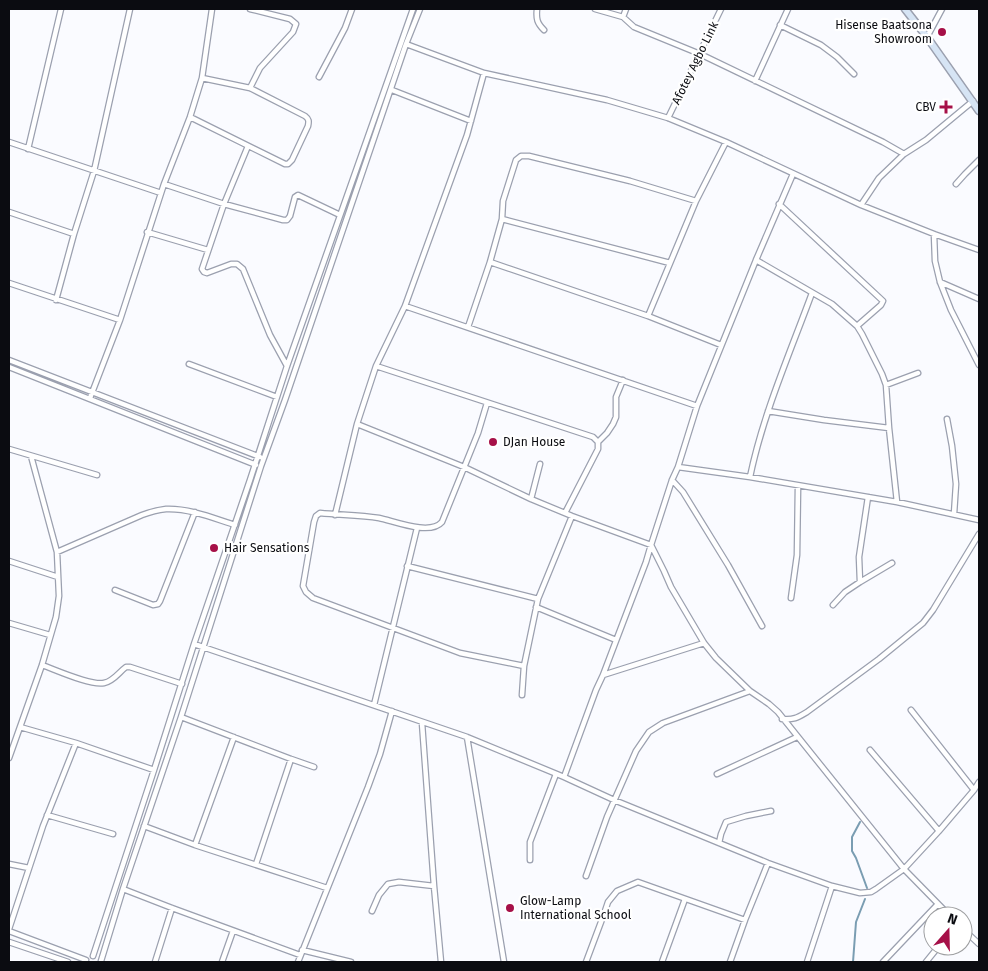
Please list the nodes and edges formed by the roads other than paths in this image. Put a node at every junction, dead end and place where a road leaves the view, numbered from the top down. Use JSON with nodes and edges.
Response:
{"nodes":[{"id":1,"x":61,"y":9,"type":"edge"},
{"id":2,"x":130,"y":9,"type":"edge"},
{"id":3,"x":212,"y":9,"type":"edge"},
{"id":4,"x":250,"y":9,"type":"edge"},
{"id":5,"x":352,"y":9,"type":"edge"},
{"id":6,"x":413,"y":9,"type":"edge"},
{"id":7,"x":420,"y":9,"type":"edge"},
{"id":8,"x":537,"y":9,"type":"edge"},
{"id":9,"x":595,"y":9,"type":"edge"},
{"id":10,"x":626,"y":9,"type":"edge"},
{"id":11,"x":722,"y":9,"type":"edge"},
{"id":12,"x":788,"y":9,"type":"edge"},
{"id":13,"x":905,"y":9,"type":"edge"},
{"id":14,"x":942,"y":9,"type":"edge"},
{"id":15,"x":623,"y":17,"type":"junction"},
{"id":16,"x":780,"y":25,"type":"junction"},
{"id":17,"x":544,"y":30,"type":"dead end"},
{"id":18,"x":927,"y":37,"type":"junction"},
{"id":19,"x":400,"y":42,"type":"junction"},
{"id":20,"x":406,"y":44,"type":"junction"},
{"id":21,"x":700,"y":54,"type":"junction"},
{"id":22,"x":484,"y":73,"type":"junction"},
{"id":23,"x":854,"y":74,"type":"dead end"},
{"id":24,"x":319,"y":77,"type":"dead end"},
{"id":25,"x":202,"y":78,"type":"junction"},
{"id":26,"x":754,"y":80,"type":"junction"},
{"id":27,"x":250,"y":88,"type":"junction"},
{"id":28,"x":392,"y":90,"type":"junction"},
{"id":29,"x":973,"y":101,"type":"junction"},
{"id":30,"x":979,"y":111,"type":"edge"},
{"id":31,"x":190,"y":117,"type":"junction"},
{"id":32,"x":668,"y":118,"type":"junction"},
{"id":33,"x":470,"y":120,"type":"junction"},
{"id":34,"x":9,"y":142,"type":"edge"},
{"id":35,"x":726,"y":142,"type":"junction"},
{"id":36,"x":248,"y":146,"type":"junction"},
{"id":37,"x":28,"y":149,"type":"junction"},
{"id":38,"x":904,"y":154,"type":"junction"},
{"id":39,"x":979,"y":160,"type":"edge"},
{"id":40,"x":94,"y":171,"type":"junction"},
{"id":41,"x":793,"y":174,"type":"junction"},
{"id":42,"x":164,"y":184,"type":"junction"},
{"id":43,"x":956,"y":184,"type":"dead end"},
{"id":44,"x":161,"y":192,"type":"junction"},
{"id":45,"x":696,"y":201,"type":"junction"},
{"id":46,"x":224,"y":204,"type":"junction"},
{"id":47,"x":779,"y":204,"type":"junction"},
{"id":48,"x":861,"y":204,"type":"junction"},
{"id":49,"x":9,"y":212,"type":"edge"},
{"id":50,"x":340,"y":215,"type":"junction"},
{"id":51,"x":502,"y":219,"type":"junction"},
{"id":52,"x":147,"y":232,"type":"junction"},
{"id":53,"x":74,"y":234,"type":"junction"},
{"id":54,"x":934,"y":234,"type":"junction"},
{"id":55,"x":208,"y":250,"type":"junction"},
{"id":56,"x":979,"y":250,"type":"edge"},
{"id":57,"x":756,"y":260,"type":"junction"},
{"id":58,"x":490,"y":262,"type":"junction"},
{"id":59,"x":670,"y":263,"type":"junction"},
{"id":60,"x":940,"y":282,"type":"junction"},
{"id":61,"x":9,"y":284,"type":"edge"},
{"id":62,"x":812,"y":293,"type":"junction"},
{"id":63,"x":979,"y":299,"type":"edge"},
{"id":64,"x":56,"y":300,"type":"junction"},
{"id":65,"x":405,"y":306,"type":"junction"},
{"id":66,"x":648,"y":316,"type":"junction"},
{"id":67,"x":120,"y":320,"type":"junction"},
{"id":68,"x":857,"y":326,"type":"junction"},
{"id":69,"x":468,"y":327,"type":"junction"},
{"id":70,"x":721,"y":345,"type":"junction"},
{"id":71,"x":9,"y":360,"type":"edge"},
{"id":72,"x":189,"y":364,"type":"dead end"},
{"id":73,"x":979,"y":365,"type":"edge"},
{"id":74,"x":287,"y":366,"type":"junction"},
{"id":75,"x":376,"y":366,"type":"junction"},
{"id":76,"x":9,"y":367,"type":"edge"},
{"id":77,"x":918,"y":373,"type":"dead end"},
{"id":78,"x":623,"y":380,"type":"junction"},
{"id":79,"x":886,"y":385,"type":"junction"},
{"id":80,"x":92,"y":393,"type":"junction"},
{"id":81,"x":277,"y":397,"type":"junction"},
{"id":82,"x":90,"y":398,"type":"junction"},
{"id":83,"x":487,"y":403,"type":"junction"},
{"id":84,"x":697,"y":406,"type":"junction"},
{"id":85,"x":768,"y":412,"type":"junction"},
{"id":86,"x":947,"y":419,"type":"dead end"},
{"id":87,"x":357,"y":424,"type":"junction"},
{"id":88,"x":889,"y":428,"type":"junction"},
{"id":89,"x":598,"y":442,"type":"junction"},
{"id":90,"x":9,"y":449,"type":"edge"},
{"id":91,"x":31,"y":456,"type":"junction"},
{"id":92,"x":258,"y":456,"type":"junction"},
{"id":93,"x":264,"y":459,"type":"junction"},
{"id":94,"x":255,"y":464,"type":"junction"},
{"id":95,"x":540,"y":464,"type":"dead end"},
{"id":96,"x":261,"y":466,"type":"junction"},
{"id":97,"x":464,"y":467,"type":"junction"},
{"id":98,"x":678,"y":467,"type":"junction"},
{"id":99,"x":97,"y":475,"type":"dead end"},
{"id":100,"x":750,"y":477,"type":"junction"},
{"id":101,"x":672,"y":480,"type":"junction"},
{"id":102,"x":798,"y":486,"type":"junction"},
{"id":103,"x":868,"y":497,"type":"junction"},
{"id":104,"x":531,"y":499,"type":"junction"},
{"id":105,"x":897,"y":502,"type":"junction"},
{"id":106,"x":195,"y":512,"type":"junction"},
{"id":107,"x":565,"y":513,"type":"junction"},
{"id":108,"x":954,"y":514,"type":"junction"},
{"id":109,"x":335,"y":515,"type":"junction"},
{"id":110,"x":572,"y":516,"type":"junction"},
{"id":111,"x":979,"y":520,"type":"edge"},
{"id":112,"x":235,"y":524,"type":"junction"},
{"id":113,"x":417,"y":528,"type":"junction"},
{"id":114,"x":979,"y":534,"type":"edge"},
{"id":115,"x":651,"y":545,"type":"junction"},
{"id":116,"x":56,"y":552,"type":"junction"},
{"id":117,"x":9,"y":561,"type":"edge"},
{"id":118,"x":892,"y":563,"type":"dead end"},
{"id":119,"x":407,"y":566,"type":"junction"},
{"id":120,"x":58,"y":577,"type":"junction"},
{"id":121,"x":860,"y":582,"type":"junction"},
{"id":122,"x":115,"y":590,"type":"dead end"},
{"id":123,"x":791,"y":598,"type":"dead end"},
{"id":124,"x":538,"y":599,"type":"junction"},
{"id":125,"x":833,"y":605,"type":"dead end"},
{"id":126,"x":536,"y":607,"type":"junction"},
{"id":127,"x":9,"y":623,"type":"edge"},
{"id":128,"x":762,"y":626,"type":"dead end"},
{"id":129,"x":392,"y":628,"type":"junction"},
{"id":130,"x":50,"y":635,"type":"junction"},
{"id":131,"x":616,"y":640,"type":"junction"},
{"id":132,"x":704,"y":643,"type":"junction"},
{"id":133,"x":194,"y":644,"type":"junction"},
{"id":134,"x":204,"y":647,"type":"junction"},
{"id":135,"x":42,"y":666,"type":"junction"},
{"id":136,"x":524,"y":666,"type":"junction"},
{"id":137,"x":603,"y":675,"type":"junction"},
{"id":138,"x":182,"y":684,"type":"junction"},
{"id":139,"x":750,"y":691,"type":"junction"},
{"id":140,"x":522,"y":696,"type":"dead end"},
{"id":141,"x":374,"y":705,"type":"junction"},
{"id":142,"x":911,"y":710,"type":"dead end"},
{"id":143,"x":392,"y":711,"type":"junction"},
{"id":144,"x":181,"y":717,"type":"junction"},
{"id":145,"x":782,"y":719,"type":"junction"},
{"id":146,"x":422,"y":722,"type":"junction"},
{"id":147,"x":20,"y":727,"type":"junction"},
{"id":148,"x":234,"y":737,"type":"junction"},
{"id":149,"x":467,"y":738,"type":"junction"},
{"id":150,"x":798,"y":738,"type":"junction"},
{"id":151,"x":76,"y":743,"type":"junction"},
{"id":152,"x":870,"y":750,"type":"dead end"},
{"id":153,"x":9,"y":758,"type":"edge"},
{"id":154,"x":291,"y":759,"type":"junction"},
{"id":155,"x":314,"y":767,"type":"dead end"},
{"id":156,"x":154,"y":770,"type":"junction"},
{"id":157,"x":556,"y":774,"type":"junction"},
{"id":158,"x":717,"y":774,"type":"dead end"},
{"id":159,"x":564,"y":777,"type":"junction"},
{"id":160,"x":979,"y":782,"type":"edge"},
{"id":161,"x":974,"y":790,"type":"junction"},
{"id":162,"x":614,"y":800,"type":"junction"},
{"id":163,"x":771,"y":811,"type":"dead end"},
{"id":164,"x":48,"y":815,"type":"junction"},
{"id":165,"x":144,"y":826,"type":"junction"},
{"id":166,"x":939,"y":831,"type":"junction"},
{"id":167,"x":112,"y":834,"type":"dead end"},
{"id":168,"x":719,"y":843,"type":"junction"},
{"id":169,"x":195,"y":845,"type":"junction"},
{"id":170,"x":530,"y":860,"type":"dead end"},
{"id":171,"x":768,"y":863,"type":"junction"},
{"id":172,"x":9,"y":864,"type":"edge"},
{"id":173,"x":256,"y":864,"type":"junction"},
{"id":174,"x":29,"y":868,"type":"junction"},
{"id":175,"x":904,"y":869,"type":"junction"},
{"id":176,"x":586,"y":876,"type":"dead end"},
{"id":177,"x":434,"y":886,"type":"junction"},
{"id":178,"x":832,"y":886,"type":"junction"},
{"id":179,"x":327,"y":888,"type":"junction"},
{"id":180,"x":123,"y":889,"type":"junction"},
{"id":181,"x":685,"y":899,"type":"junction"},
{"id":182,"x":938,"y":904,"type":"joint"},
{"id":183,"x":172,"y":908,"type":"junction"},
{"id":184,"x":372,"y":911,"type":"dead end"},
{"id":185,"x":745,"y":920,"type":"junction"},
{"id":186,"x":9,"y":930,"type":"edge"},
{"id":187,"x":233,"y":931,"type":"junction"},
{"id":188,"x":9,"y":942,"type":"edge"},
{"id":189,"x":301,"y":952,"type":"junction"},
{"id":190,"x":93,"y":956,"type":"junction"},
{"id":191,"x":86,"y":961,"type":"edge"},
{"id":192,"x":68,"y":962,"type":"edge"},
{"id":193,"x":101,"y":962,"type":"edge"},
{"id":194,"x":155,"y":962,"type":"edge"},
{"id":195,"x":222,"y":962,"type":"edge"},
{"id":196,"x":298,"y":962,"type":"edge"},
{"id":197,"x":351,"y":962,"type":"edge"},
{"id":198,"x":441,"y":962,"type":"edge"},
{"id":199,"x":504,"y":962,"type":"edge"},
{"id":200,"x":586,"y":962,"type":"edge"},
{"id":201,"x":662,"y":962,"type":"edge"},
{"id":202,"x":730,"y":962,"type":"edge"},
{"id":203,"x":807,"y":962,"type":"edge"},
{"id":204,"x":883,"y":962,"type":"edge"}],
"edges":[{"from":1,"to":37,"type":"street"},
{"from":2,"to":40,"type":"street"},
{"from":3,"to":25,"type":"street"},
{"from":4,"to":27,"type":"street"},
{"from":5,"to":24,"type":"street"},
{"from":6,"to":19,"type":"street"},
{"from":7,"to":20,"type":"street"},
{"from":8,"to":17,"type":"street"},
{"from":9,"to":15,"type":"street"},
{"from":10,"to":15,"type":"street"},
{"from":11,"to":21,"type":"street","name":"Afotey Agbo Link"},
{"from":12,"to":16,"type":"street"},
{"from":13,"to":18,"type":"main road"},
{"from":14,"to":18,"type":"street"},
{"from":15,"to":21,"type":"street"},
{"from":16,"to":23,"type":"street"},
{"from":16,"to":26,"type":"street"},
{"from":18,"to":29,"type":"main road"},
{"from":19,"to":20,"type":"street"},
{"from":19,"to":50,"type":"street"},
{"from":20,"to":22,"type":"street"},
{"from":20,"to":28,"type":"street"},
{"from":21,"to":26,"type":"street"},
{"from":21,"to":32,"type":"street","name":"Afotey Agbo Link"},
{"from":22,"to":32,"type":"street"},
{"from":22,"to":33,"type":"street"},
{"from":25,"to":27,"type":"street"},
{"from":25,"to":31,"type":"street"},
{"from":26,"to":38,"type":"street"},
{"from":27,"to":36,"type":"street"},
{"from":28,"to":33,"type":"street"},
{"from":28,"to":93,"type":"street"},
{"from":29,"to":30,"type":"main road"},
{"from":29,"to":38,"type":"street"},
{"from":31,"to":36,"type":"street"},
{"from":31,"to":42,"type":"street"},
{"from":32,"to":35,"type":"street"},
{"from":33,"to":65,"type":"street"},
{"from":34,"to":37,"type":"street"},
{"from":35,"to":41,"type":"street"},
{"from":35,"to":45,"type":"street"},
{"from":36,"to":46,"type":"street"},
{"from":37,"to":40,"type":"street"},
{"from":38,"to":48,"type":"street"},
{"from":39,"to":43,"type":"street"},
{"from":40,"to":44,"type":"street"},
{"from":40,"to":53,"type":"street"},
{"from":41,"to":47,"type":"street"},
{"from":41,"to":48,"type":"street"},
{"from":42,"to":44,"type":"street"},
{"from":42,"to":46,"type":"street"},
{"from":44,"to":52,"type":"street"},
{"from":45,"to":51,"type":"street"},
{"from":45,"to":59,"type":"street"},
{"from":46,"to":50,"type":"street"},
{"from":46,"to":55,"type":"street"},
{"from":47,"to":57,"type":"street"},
{"from":47,"to":68,"type":"street"},
{"from":48,"to":54,"type":"street"},
{"from":49,"to":53,"type":"street"},
{"from":50,"to":74,"type":"street"},
{"from":51,"to":58,"type":"street"},
{"from":51,"to":59,"type":"street"},
{"from":52,"to":55,"type":"street"},
{"from":52,"to":67,"type":"street"},
{"from":53,"to":64,"type":"street"},
{"from":54,"to":56,"type":"street"},
{"from":54,"to":60,"type":"street"},
{"from":55,"to":74,"type":"street"},
{"from":57,"to":62,"type":"street"},
{"from":57,"to":70,"type":"street"},
{"from":58,"to":66,"type":"street"},
{"from":58,"to":69,"type":"street"},
{"from":59,"to":66,"type":"street"},
{"from":60,"to":63,"type":"street"},
{"from":60,"to":73,"type":"street"},
{"from":61,"to":64,"type":"street"},
{"from":62,"to":68,"type":"street"},
{"from":62,"to":85,"type":"street"},
{"from":64,"to":67,"type":"street"},
{"from":65,"to":69,"type":"street"},
{"from":65,"to":75,"type":"street"},
{"from":66,"to":70,"type":"street"},
{"from":67,"to":80,"type":"street"},
{"from":68,"to":79,"type":"street"},
{"from":69,"to":78,"type":"street"},
{"from":70,"to":84,"type":"street"},
{"from":71,"to":80,"type":"street"},
{"from":72,"to":81,"type":"street"},
{"from":74,"to":81,"type":"street"},
{"from":75,"to":83,"type":"street"},
{"from":75,"to":87,"type":"street"},
{"from":76,"to":82,"type":"street"},
{"from":77,"to":79,"type":"street"},
{"from":78,"to":84,"type":"street"},
{"from":78,"to":89,"type":"street"},
{"from":79,"to":88,"type":"street"},
{"from":80,"to":82,"type":"street"},
{"from":80,"to":92,"type":"street"},
{"from":81,"to":92,"type":"street"},
{"from":82,"to":94,"type":"street"},
{"from":83,"to":89,"type":"street"},
{"from":83,"to":97,"type":"street"},
{"from":84,"to":98,"type":"street"},
{"from":85,"to":88,"type":"street"},
{"from":85,"to":100,"type":"street"},
{"from":86,"to":108,"type":"street"},
{"from":87,"to":97,"type":"street"},
{"from":87,"to":109,"type":"street"},
{"from":88,"to":105,"type":"street"},
{"from":89,"to":107,"type":"street"},
{"from":90,"to":91,"type":"street"},
{"from":91,"to":99,"type":"street"},
{"from":91,"to":116,"type":"street"},
{"from":92,"to":93,"type":"street"},
{"from":92,"to":94,"type":"street"},
{"from":93,"to":96,"type":"street"},
{"from":94,"to":96,"type":"street"},
{"from":94,"to":112,"type":"street"},
{"from":95,"to":104,"type":"street"},
{"from":96,"to":134,"type":"street"},
{"from":97,"to":104,"type":"street"},
{"from":97,"to":113,"type":"street"},
{"from":98,"to":100,"type":"street"},
{"from":98,"to":101,"type":"street"},
{"from":100,"to":102,"type":"street"},
{"from":101,"to":115,"type":"street"},
{"from":101,"to":128,"type":"street"},
{"from":102,"to":103,"type":"street"},
{"from":102,"to":123,"type":"street"},
{"from":103,"to":105,"type":"street"},
{"from":103,"to":121,"type":"street"},
{"from":104,"to":107,"type":"street"},
{"from":105,"to":108,"type":"street"},
{"from":106,"to":112,"type":"street"},
{"from":106,"to":116,"type":"street"},
{"from":106,"to":122,"type":"street"},
{"from":107,"to":110,"type":"street"},
{"from":108,"to":111,"type":"street"},
{"from":109,"to":113,"type":"street"},
{"from":109,"to":129,"type":"street"},
{"from":110,"to":115,"type":"street"},
{"from":110,"to":124,"type":"street"},
{"from":112,"to":133,"type":"street"},
{"from":113,"to":119,"type":"street"},
{"from":114,"to":145,"type":"street"},
{"from":115,"to":131,"type":"street"},
{"from":115,"to":132,"type":"street"},
{"from":116,"to":120,"type":"street"},
{"from":117,"to":120,"type":"street"},
{"from":118,"to":121,"type":"street"},
{"from":119,"to":124,"type":"street"},
{"from":119,"to":129,"type":"street"},
{"from":120,"to":130,"type":"street"},
{"from":121,"to":125,"type":"street"},
{"from":124,"to":126,"type":"street"},
{"from":126,"to":131,"type":"street"},
{"from":126,"to":136,"type":"street"},
{"from":127,"to":130,"type":"street"},
{"from":129,"to":136,"type":"street"},
{"from":129,"to":141,"type":"street"},
{"from":130,"to":135,"type":"street"},
{"from":131,"to":137,"type":"street"},
{"from":132,"to":137,"type":"street"},
{"from":132,"to":139,"type":"street"},
{"from":133,"to":134,"type":"street"},
{"from":133,"to":138,"type":"street"},
{"from":134,"to":141,"type":"street"},
{"from":134,"to":144,"type":"street"},
{"from":135,"to":138,"type":"street"},
{"from":135,"to":147,"type":"street"},
{"from":136,"to":140,"type":"street"},
{"from":137,"to":159,"type":"street"},
{"from":138,"to":156,"type":"street"},
{"from":139,"to":145,"type":"street"},
{"from":139,"to":162,"type":"street"},
{"from":141,"to":143,"type":"street"},
{"from":142,"to":161,"type":"street"},
{"from":143,"to":146,"type":"street"},
{"from":143,"to":179,"type":"street"},
{"from":144,"to":148,"type":"street"},
{"from":144,"to":165,"type":"street"},
{"from":145,"to":150,"type":"street"},
{"from":146,"to":149,"type":"street"},
{"from":146,"to":177,"type":"street"},
{"from":147,"to":151,"type":"street"},
{"from":147,"to":153,"type":"street"},
{"from":148,"to":154,"type":"street"},
{"from":148,"to":169,"type":"street"},
{"from":149,"to":157,"type":"street"},
{"from":149,"to":199,"type":"street"},
{"from":150,"to":158,"type":"street"},
{"from":150,"to":175,"type":"street"},
{"from":151,"to":156,"type":"street"},
{"from":151,"to":164,"type":"street"},
{"from":152,"to":166,"type":"street"},
{"from":154,"to":155,"type":"street"},
{"from":154,"to":173,"type":"street"},
{"from":156,"to":190,"type":"street"},
{"from":157,"to":159,"type":"street"},
{"from":157,"to":170,"type":"street"},
{"from":159,"to":162,"type":"street"},
{"from":160,"to":161,"type":"street"},
{"from":161,"to":166,"type":"street"},
{"from":162,"to":168,"type":"street"},
{"from":162,"to":176,"type":"street"},
{"from":163,"to":168,"type":"street"},
{"from":164,"to":167,"type":"street"},
{"from":164,"to":174,"type":"street"},
{"from":165,"to":169,"type":"street"},
{"from":165,"to":180,"type":"street"},
{"from":166,"to":175,"type":"street"},
{"from":168,"to":171,"type":"street"},
{"from":169,"to":173,"type":"street"},
{"from":171,"to":178,"type":"street"},
{"from":171,"to":185,"type":"street"},
{"from":172,"to":174,"type":"street"},
{"from":173,"to":179,"type":"street"},
{"from":174,"to":186,"type":"street"},
{"from":175,"to":178,"type":"street"},
{"from":175,"to":182,"type":"street"},
{"from":177,"to":184,"type":"street"},
{"from":177,"to":198,"type":"street"},
{"from":178,"to":203,"type":"street"},
{"from":179,"to":189,"type":"street"},
{"from":180,"to":183,"type":"street"},
{"from":180,"to":193,"type":"street"},
{"from":181,"to":185,"type":"street"},
{"from":181,"to":200,"type":"street"},
{"from":181,"to":201,"type":"street"},
{"from":182,"to":204,"type":"street"},
{"from":183,"to":187,"type":"street"},
{"from":183,"to":194,"type":"street"},
{"from":185,"to":202,"type":"street"},
{"from":186,"to":191,"type":"street"},
{"from":187,"to":189,"type":"street"},
{"from":187,"to":195,"type":"street"},
{"from":188,"to":192,"type":"street"},
{"from":189,"to":196,"type":"street"},
{"from":189,"to":197,"type":"street"},
{"from":190,"to":191,"type":"street"},
{"from":190,"to":193,"type":"street"}]}
